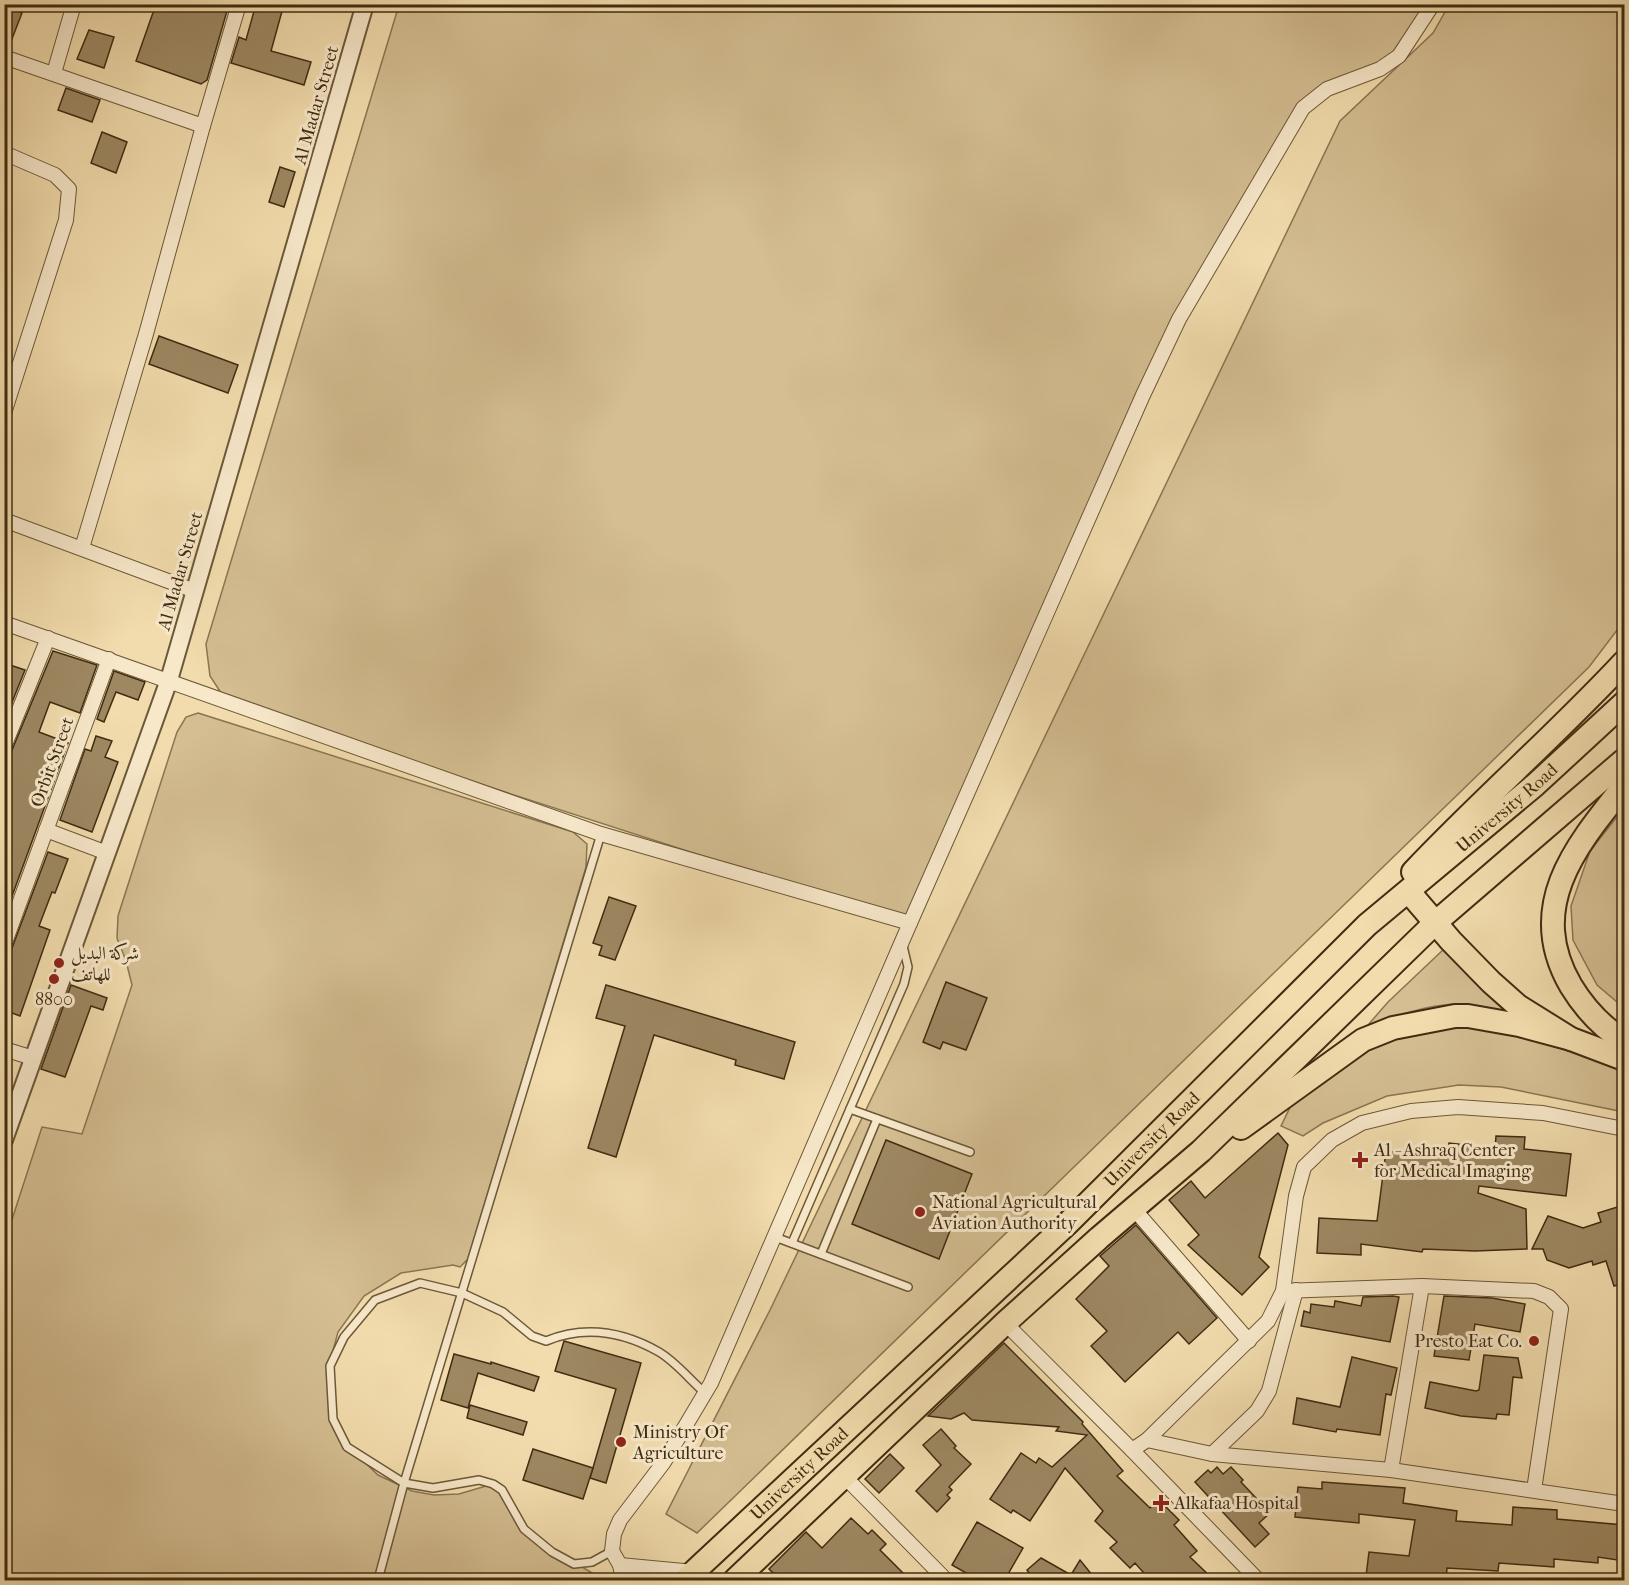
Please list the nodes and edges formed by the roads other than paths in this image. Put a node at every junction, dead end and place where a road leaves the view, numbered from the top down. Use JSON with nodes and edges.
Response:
{"nodes":[{"id":1,"x":74,"y":4,"type":"edge"},
{"id":2,"x":239,"y":4,"type":"edge"},
{"id":3,"x":365,"y":4,"type":"edge"},
{"id":4,"x":1432,"y":4,"type":"edge"},
{"id":5,"x":4,"y":57,"type":"edge"},
{"id":6,"x":54,"y":73,"type":"junction"},
{"id":7,"x":203,"y":126,"type":"junction"},
{"id":8,"x":4,"y":153,"type":"edge"},
{"id":9,"x":4,"y":413,"type":"edge"},
{"id":10,"x":4,"y":520,"type":"edge"},
{"id":11,"x":82,"y":548,"type":"junction"},
{"id":12,"x":195,"y":591,"type":"junction"},
{"id":13,"x":4,"y":623,"type":"edge"},
{"id":14,"x":48,"y":638,"type":"junction"},
{"id":15,"x":109,"y":659,"type":"junction"},
{"id":16,"x":1624,"y":662,"type":"edge"},
{"id":17,"x":169,"y":680,"type":"junction"},
{"id":18,"x":1624,"y":703,"type":"edge"},
{"id":19,"x":4,"y":747,"type":"edge"},
{"id":20,"x":1624,"y":760,"type":"edge"},
{"id":21,"x":1624,"y":786,"type":"edge"},
{"id":22,"x":46,"y":830,"type":"junction"},
{"id":23,"x":601,"y":834,"type":"junction"},
{"id":24,"x":107,"y":853,"type":"junction"},
{"id":25,"x":1409,"y":892,"type":"junction"},
{"id":26,"x":910,"y":923,"type":"junction"},
{"id":27,"x":1436,"y":923,"type":"junction"},
{"id":28,"x":1367,"y":925,"type":"junction"},
{"id":29,"x":902,"y":942,"type":"junction"},
{"id":30,"x":4,"y":945,"type":"edge"},
{"id":31,"x":1571,"y":1039,"type":"junction"},
{"id":32,"x":1624,"y":1041,"type":"edge"},
{"id":33,"x":4,"y":1049,"type":"edge"},
{"id":34,"x":33,"y":1058,"type":"junction"},
{"id":35,"x":1624,"y":1059,"type":"edge"},
{"id":36,"x":850,"y":1109,"type":"junction"},
{"id":37,"x":877,"y":1119,"type":"junction"},
{"id":38,"x":1624,"y":1129,"type":"edge"},
{"id":39,"x":4,"y":1140,"type":"edge"},
{"id":40,"x":1201,"y":1151,"type":"junction"},
{"id":41,"x":970,"y":1152,"type":"dead end"},
{"id":42,"x":1133,"y":1208,"type":"junction"},
{"id":43,"x":775,"y":1237,"type":"junction"},
{"id":44,"x":792,"y":1243,"type":"junction"},
{"id":45,"x":821,"y":1254,"type":"junction"},
{"id":46,"x":1422,"y":1286,"type":"junction"},
{"id":47,"x":908,"y":1287,"type":"dead end"},
{"id":48,"x":1290,"y":1291,"type":"junction"},
{"id":49,"x":462,"y":1293,"type":"junction"},
{"id":50,"x":1005,"y":1323,"type":"junction"},
{"id":51,"x":1249,"y":1341,"type":"junction"},
{"id":52,"x":705,"y":1393,"type":"junction"},
{"id":53,"x":1147,"y":1440,"type":"junction"},
{"id":54,"x":1132,"y":1450,"type":"junction"},
{"id":55,"x":1212,"y":1454,"type":"junction"},
{"id":56,"x":1391,"y":1470,"type":"junction"},
{"id":57,"x":843,"y":1475,"type":"junction"},
{"id":58,"x":404,"y":1483,"type":"junction"},
{"id":59,"x":1534,"y":1490,"type":"junction"},
{"id":60,"x":1624,"y":1504,"type":"edge"},
{"id":61,"x":612,"y":1551,"type":"junction"},
{"id":62,"x":620,"y":1565,"type":"junction"},
{"id":63,"x":689,"y":1576,"type":"edge"},
{"id":64,"x":741,"y":1578,"type":"edge"},
{"id":65,"x":378,"y":1581,"type":"edge"},
{"id":66,"x":623,"y":1581,"type":"edge"},
{"id":67,"x":946,"y":1581,"type":"edge"},
{"id":68,"x":1258,"y":1581,"type":"edge"}],
"edges":[{"from":1,"to":6,"type":"street"},
{"from":2,"to":7,"type":"street"},
{"from":3,"to":12,"type":"street","name":"Al Madar Street"},
{"from":4,"to":26,"type":"street"},
{"from":5,"to":6,"type":"street"},
{"from":6,"to":7,"type":"street"},
{"from":7,"to":11,"type":"street"},
{"from":8,"to":9,"type":"street"},
{"from":10,"to":11,"type":"street"},
{"from":11,"to":12,"type":"street"},
{"from":12,"to":17,"type":"street","name":"Al Madar Street"},
{"from":13,"to":14,"type":"street"},
{"from":14,"to":15,"type":"street"},
{"from":14,"to":19,"type":"street"},
{"from":15,"to":17,"type":"street"},
{"from":15,"to":22,"type":"street","name":"Orbit Street"},
{"from":16,"to":28,"type":"highway"},
{"from":17,"to":23,"type":"street"},
{"from":17,"to":24,"type":"street","name":"Al Madar Street"},
{"from":18,"to":25,"type":"highway","name":"University Road"},
{"from":20,"to":27,"type":"highway","name":"University Road"},
{"from":21,"to":32,"type":"highway"},
{"from":22,"to":24,"type":"street"},
{"from":22,"to":30,"type":"street","name":"Orbit Street"},
{"from":23,"to":26,"type":"street"},
{"from":23,"to":49,"type":"lane"},
{"from":24,"to":34,"type":"street","name":"Al Madar Street"},
{"from":25,"to":27,"type":"highway"},
{"from":25,"to":28,"type":"highway","name":"University Road"},
{"from":26,"to":29,"type":"street"},
{"from":27,"to":31,"type":"highway"},
{"from":27,"to":40,"type":"highway","name":"University Road"},
{"from":28,"to":63,"type":"highway","name":"University Road"},
{"from":29,"to":36,"type":"lane"},
{"from":29,"to":43,"type":"street"},
{"from":31,"to":35,"type":"highway"},
{"from":31,"to":40,"type":"highway"},
{"from":33,"to":34,"type":"street"},
{"from":34,"to":39,"type":"street","name":"Al Madar Street"},
{"from":36,"to":37,"type":"lane"},
{"from":36,"to":44,"type":"lane"},
{"from":37,"to":41,"type":"lane"},
{"from":37,"to":45,"type":"lane"},
{"from":38,"to":48,"type":"street"},
{"from":40,"to":42,"type":"highway","name":"University Road"},
{"from":42,"to":50,"type":"highway","name":"University Road"},
{"from":42,"to":51,"type":"street"},
{"from":43,"to":44,"type":"lane"},
{"from":43,"to":52,"type":"street"},
{"from":44,"to":45,"type":"lane"},
{"from":45,"to":47,"type":"lane"},
{"from":46,"to":48,"type":"street"},
{"from":46,"to":56,"type":"street"},
{"from":46,"to":59,"type":"street"},
{"from":48,"to":51,"type":"street"},
{"from":48,"to":55,"type":"street"},
{"from":49,"to":52,"type":"lane"},
{"from":49,"to":58,"type":"lane"},
{"from":49,"to":58,"type":"lane"},
{"from":50,"to":54,"type":"street"},
{"from":50,"to":57,"type":"highway","name":"University Road"},
{"from":51,"to":53,"type":"street"},
{"from":52,"to":61,"type":"street"},
{"from":53,"to":54,"type":"street"},
{"from":53,"to":55,"type":"street"},
{"from":54,"to":68,"type":"street"},
{"from":55,"to":56,"type":"street"},
{"from":56,"to":59,"type":"street"},
{"from":57,"to":64,"type":"highway","name":"University Road"},
{"from":57,"to":67,"type":"street"},
{"from":58,"to":61,"type":"lane"},
{"from":58,"to":65,"type":"lane"},
{"from":59,"to":60,"type":"street"},
{"from":61,"to":62,"type":"street"},
{"from":62,"to":63,"type":"street"},
{"from":62,"to":66,"type":"street"}]}
